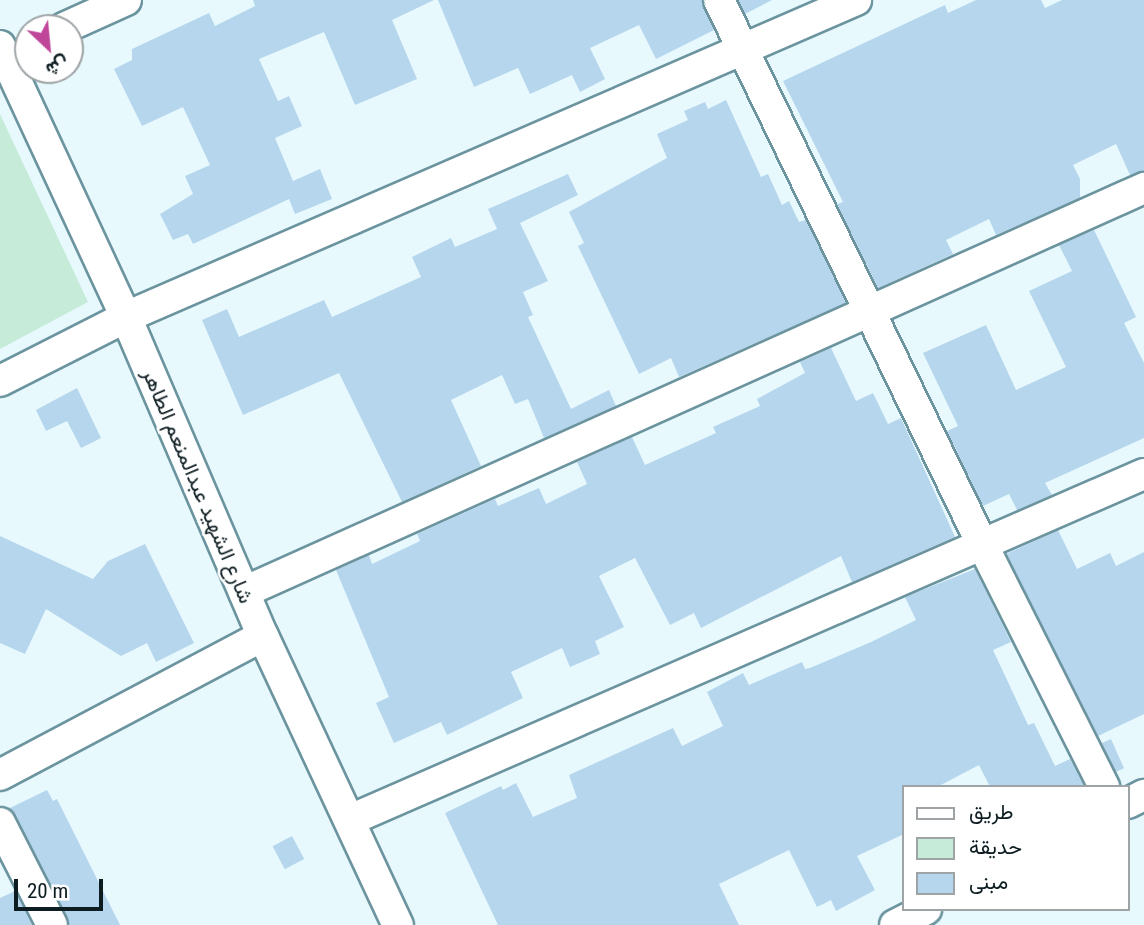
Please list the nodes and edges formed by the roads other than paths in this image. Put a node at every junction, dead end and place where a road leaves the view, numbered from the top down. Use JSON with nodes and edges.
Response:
{"nodes":[{"id":1,"x":126,"y":0,"type":"edge"},
{"id":2,"x":719,"y":0,"type":"edge"},
{"id":3,"x":856,"y":0,"type":"edge"},
{"id":4,"x":84,"y":19,"type":"edge"},
{"id":5,"x":11,"y":48,"type":"edge"},
{"id":6,"x":743,"y":50,"type":"junction"},
{"id":7,"x":1144,"y":188,"type":"edge"},
{"id":8,"x":872,"y":312,"type":"junction"},
{"id":9,"x":126,"y":317,"type":"junction"},
{"id":10,"x":0,"y":381,"type":"edge"},
{"id":11,"x":1144,"y":474,"type":"edge"},
{"id":12,"x":981,"y":542,"type":"junction"},
{"id":13,"x":244,"y":592,"type":"junction"},
{"id":14,"x":263,"y":636,"type":"junction"},
{"id":15,"x":0,"y":775,"type":"edge"},
{"id":16,"x":1103,"y":785,"type":"edge"},
{"id":17,"x":350,"y":820,"type":"junction"},
{"id":18,"x":0,"y":823,"type":"edge"},
{"id":19,"x":52,"y":925,"type":"edge"},
{"id":20,"x":398,"y":925,"type":"edge"}],
"edges":[{"from":1,"to":4,"type":"street"},
{"from":2,"to":6,"type":"street"},
{"from":3,"to":6,"type":"street"},
{"from":5,"to":9,"type":"street","name":"شارع الشهيد عبدالمنعم الطاهر"},
{"from":6,"to":8,"type":"street"},
{"from":6,"to":9,"type":"street"},
{"from":7,"to":8,"type":"street"},
{"from":8,"to":12,"type":"street"},
{"from":8,"to":13,"type":"street"},
{"from":9,"to":10,"type":"street"},
{"from":9,"to":13,"type":"street","name":"شارع الشهيد عبدالمنعم الطاهر"},
{"from":11,"to":12,"type":"street"},
{"from":12,"to":16,"type":"street"},
{"from":12,"to":17,"type":"street"},
{"from":13,"to":14,"type":"street","name":"شارع الشهيد عبدالمنعم الطاهر"},
{"from":14,"to":15,"type":"street"},
{"from":14,"to":17,"type":"street","name":"شارع الشهيد عبدالمنعم الطاهر"},
{"from":17,"to":20,"type":"street","name":"شارع الشهيد عبدالمنعم الطاهر"},
{"from":18,"to":19,"type":"street"}]}
